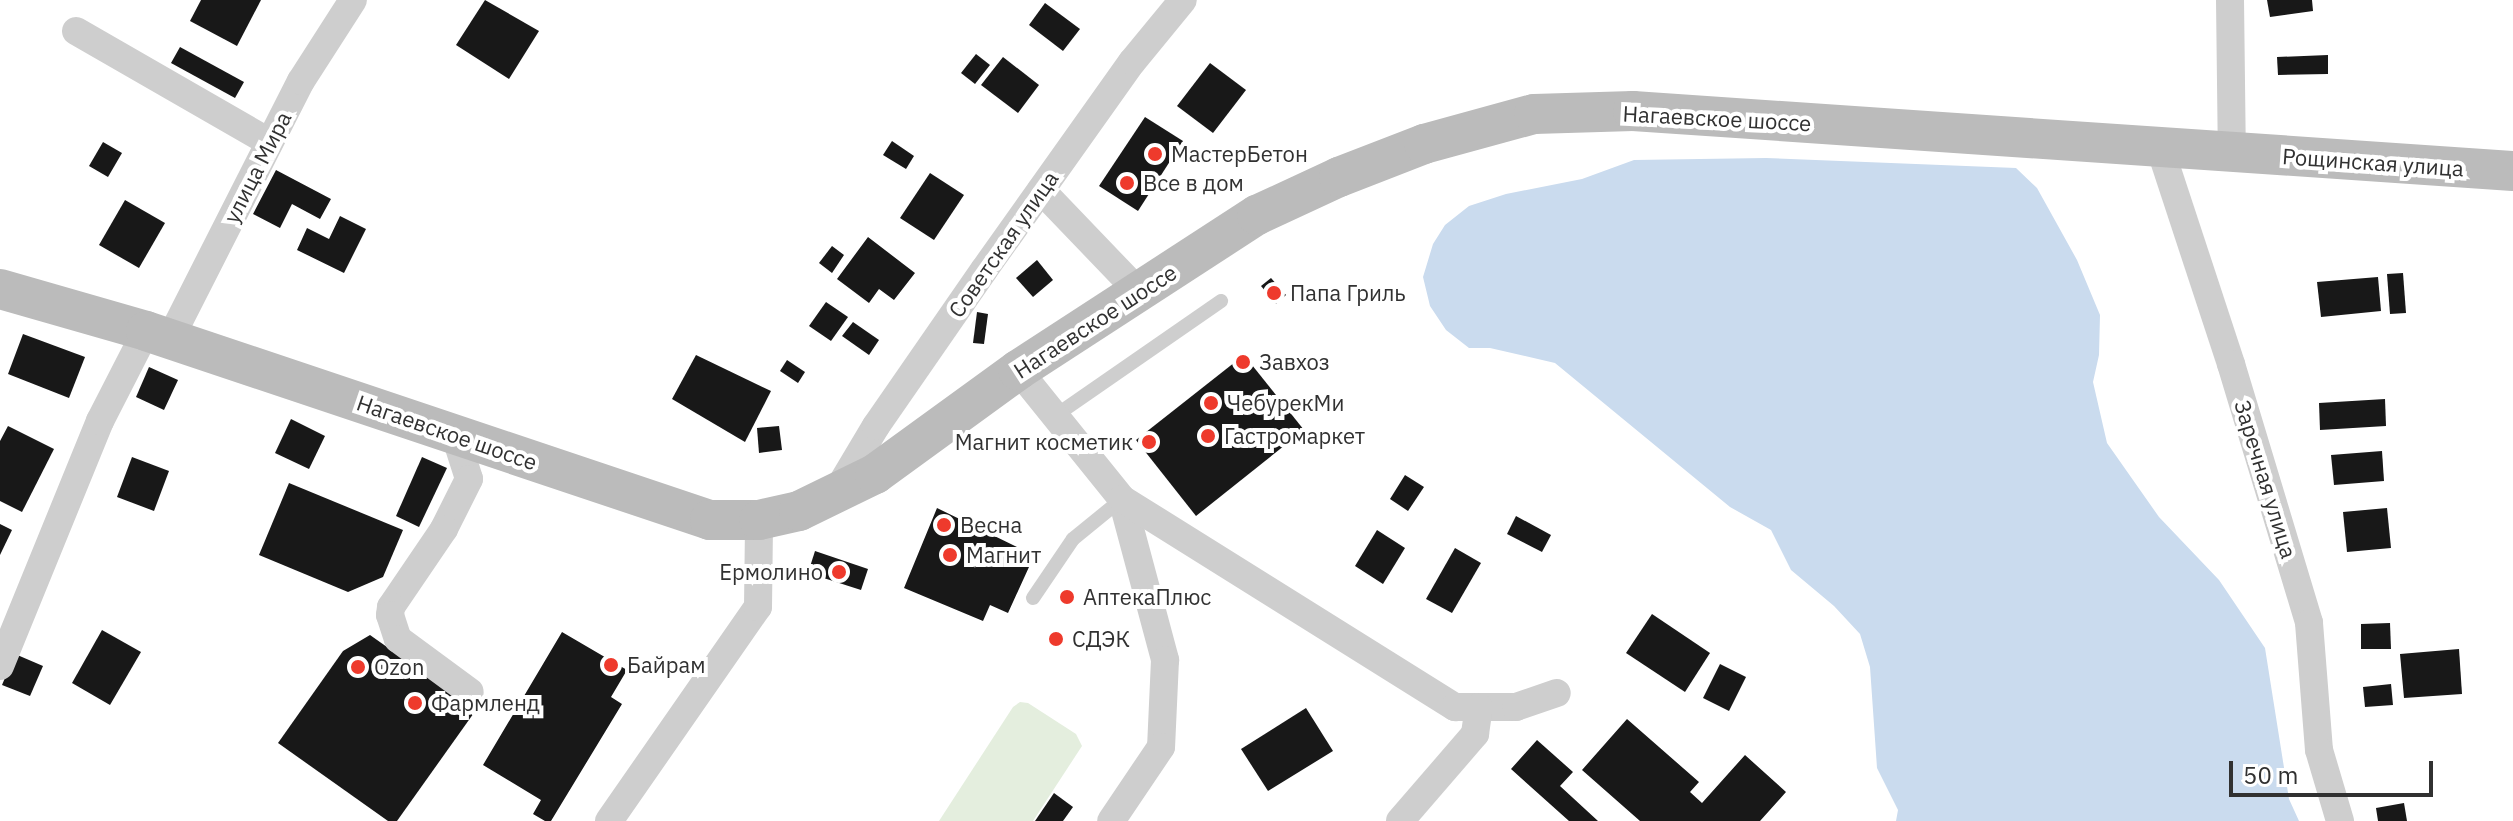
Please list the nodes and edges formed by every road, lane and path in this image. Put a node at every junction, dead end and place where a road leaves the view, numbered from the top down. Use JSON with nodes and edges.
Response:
{"nodes":[{"id":1,"x":353,"y":0,"type":"edge"},
{"id":2,"x":1183,"y":0,"type":"edge"},
{"id":3,"x":2230,"y":0,"type":"edge"},
{"id":4,"x":76,"y":31,"type":"dead end"},
{"id":5,"x":269,"y":142,"type":"junction"},
{"id":6,"x":2159,"y":145,"type":"junction"},
{"id":7,"x":2232,"y":153,"type":"junction"},
{"id":8,"x":2513,"y":171,"type":"edge"},
{"id":9,"x":1041,"y":190,"type":"junction"},
{"id":10,"x":0,"y":289,"type":"edge"},
{"id":11,"x":1138,"y":291,"type":"junction"},
{"id":12,"x":1221,"y":301,"type":"dead end"},
{"id":13,"x":158,"y":335,"type":"junction"},
{"id":14,"x":1018,"y":370,"type":"junction"},
{"id":15,"x":1055,"y":416,"type":"junction"},
{"id":16,"x":455,"y":435,"type":"junction"},
{"id":17,"x":835,"y":495,"type":"junction"},
{"id":18,"x":1122,"y":499,"type":"junction"},
{"id":19,"x":759,"y":520,"type":"junction"},
{"id":20,"x":1033,"y":598,"type":"dead end"},
{"id":21,"x":0,"y":666,"type":"edge"},
{"id":22,"x":470,"y":692,"type":"dead end"},
{"id":23,"x":1557,"y":693,"type":"dead end"},
{"id":24,"x":1479,"y":707,"type":"junction"},
{"id":25,"x":609,"y":821,"type":"edge"},
{"id":26,"x":1111,"y":821,"type":"edge"},
{"id":27,"x":1400,"y":821,"type":"edge"},
{"id":28,"x":2340,"y":821,"type":"edge"}],
"edges":[{"from":1,"to":5,"type":"street","name":"улица Мира"},
{"from":2,"to":9,"type":"street","name":"Советская улица"},
{"from":3,"to":7,"type":"street"},
{"from":4,"to":5,"type":"street"},
{"from":5,"to":13,"type":"street","name":"улица Мира"},
{"from":6,"to":7,"type":"street","name":"Нагаевское шоссе"},
{"from":6,"to":11,"type":"street","name":"Нагаевское шоссе"},
{"from":6,"to":28,"type":"street","name":"Заречная улица"},
{"from":7,"to":8,"type":"street","name":"Рощинская улица"},
{"from":9,"to":11,"type":"street"},
{"from":9,"to":17,"type":"street","name":"Советская улица"},
{"from":10,"to":13,"type":"street","name":"Нагаевское шоссе"},
{"from":11,"to":14,"type":"street","name":"Нагаевское шоссе"},
{"from":12,"to":15,"type":"lane"},
{"from":13,"to":16,"type":"street","name":"Нагаевское шоссе"},
{"from":13,"to":21,"type":"street","name":"улица Мира"},
{"from":14,"to":15,"type":"street"},
{"from":14,"to":17,"type":"street","name":"Нагаевское шоссе"},
{"from":15,"to":18,"type":"street"},
{"from":16,"to":19,"type":"street","name":"Нагаевское шоссе"},
{"from":16,"to":22,"type":"street"},
{"from":17,"to":19,"type":"street","name":"Нагаевское шоссе"},
{"from":18,"to":20,"type":"lane"},
{"from":18,"to":24,"type":"street"},
{"from":18,"to":26,"type":"street"},
{"from":19,"to":25,"type":"street"},
{"from":23,"to":24,"type":"street"},
{"from":24,"to":27,"type":"street"}]}
